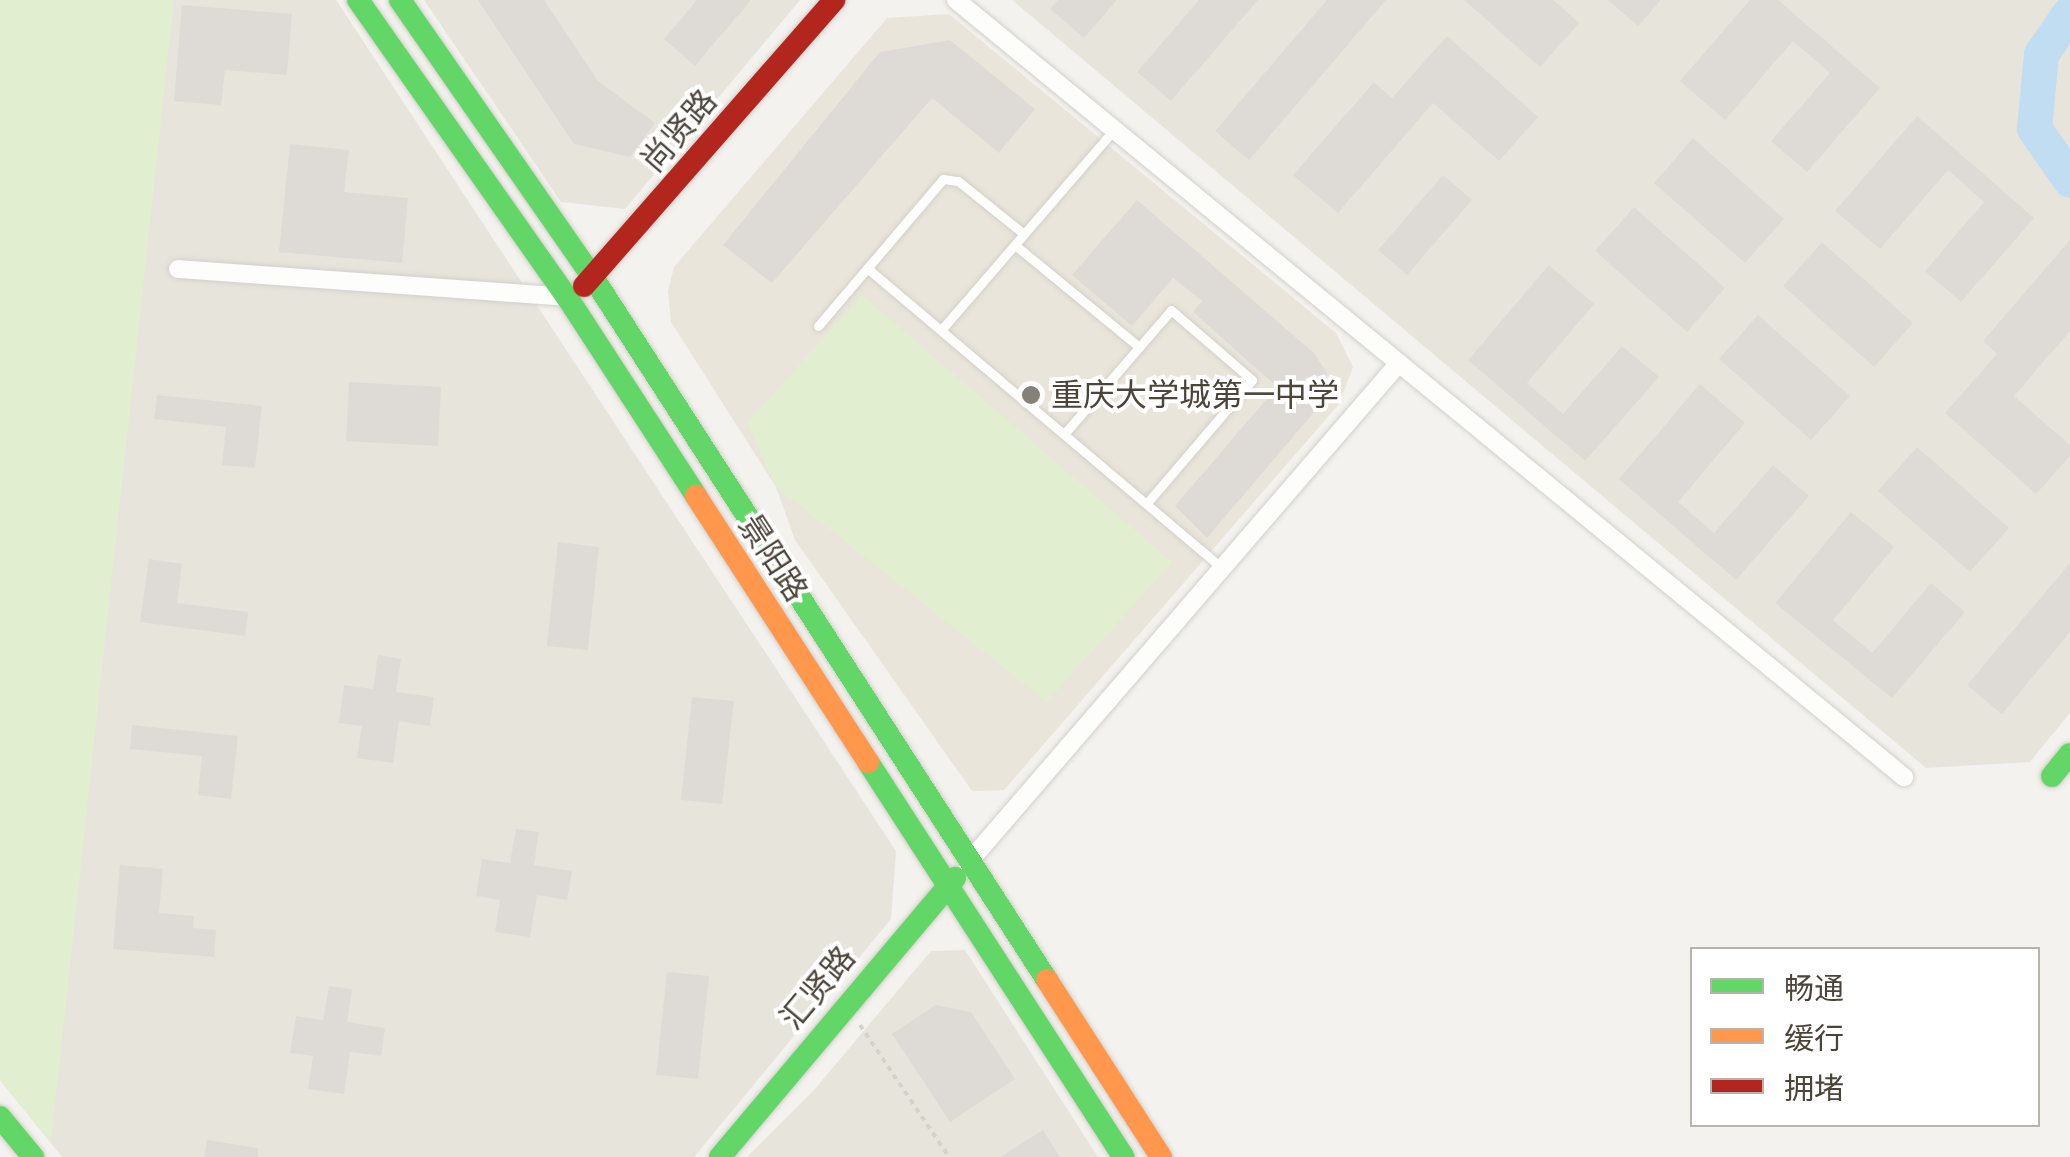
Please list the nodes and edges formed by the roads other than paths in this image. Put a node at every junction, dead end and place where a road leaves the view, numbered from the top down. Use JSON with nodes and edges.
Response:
{"nodes":[{"id":1,"x":358,"y":0,"type":"edge"},
{"id":2,"x":400,"y":0,"type":"edge"},
{"id":3,"x":834,"y":0,"type":"edge"},
{"id":4,"x":956,"y":0,"type":"edge"},
{"id":5,"x":1114,"y":130,"type":"junction"},
{"id":6,"x":1024,"y":234,"type":"junction"},
{"id":7,"x":1014,"y":245,"type":"junction"},
{"id":8,"x":178,"y":268,"type":"dead end"},
{"id":9,"x":867,"y":268,"type":"junction"},
{"id":10,"x":594,"y":279,"type":"junction"},
{"id":11,"x":567,"y":297,"type":"junction"},
{"id":12,"x":818,"y":326,"type":"dead end"},
{"id":13,"x":942,"y":329,"type":"junction"},
{"id":14,"x":1139,"y":346,"type":"junction"},
{"id":15,"x":1398,"y":363,"type":"junction"},
{"id":16,"x":1065,"y":434,"type":"junction"},
{"id":17,"x":1147,"y":503,"type":"junction"},
{"id":18,"x":1222,"y":568,"type":"junction"},
{"id":19,"x":2070,"y":754,"type":"edge"},
{"id":20,"x":2052,"y":776,"type":"dead end"},
{"id":21,"x":1904,"y":777,"type":"dead end"},
{"id":22,"x":968,"y":863,"type":"junction"},
{"id":23,"x":947,"y":887,"type":"junction"},
{"id":24,"x":0,"y":1116,"type":"edge"},
{"id":25,"x":33,"y":1157,"type":"edge"},
{"id":26,"x":720,"y":1157,"type":"edge"},
{"id":27,"x":1124,"y":1157,"type":"edge"},
{"id":28,"x":1161,"y":1157,"type":"edge"}],
"edges":[{"from":1,"to":11,"type":"main road","name":"景阳路"},
{"from":2,"to":10,"type":"main road","name":"景阳路"},
{"from":3,"to":10,"type":"main road","name":"尚贤路"},
{"from":4,"to":5,"type":"street"},
{"from":5,"to":6,"type":"lane"},
{"from":5,"to":15,"type":"street"},
{"from":6,"to":7,"type":"lane"},
{"from":6,"to":9,"type":"lane"},
{"from":7,"to":13,"type":"lane"},
{"from":7,"to":14,"type":"lane"},
{"from":8,"to":11,"type":"street"},
{"from":9,"to":12,"type":"lane"},
{"from":9,"to":13,"type":"lane"},
{"from":10,"to":11,"type":"main road","name":"尚贤路"},
{"from":10,"to":22,"type":"main road","name":"景阳路"},
{"from":11,"to":23,"type":"main road","name":"景阳路"},
{"from":13,"to":16,"type":"lane"},
{"from":14,"to":16,"type":"lane"},
{"from":14,"to":17,"type":"lane"},
{"from":15,"to":18,"type":"street"},
{"from":15,"to":21,"type":"street"},
{"from":16,"to":17,"type":"lane"},
{"from":17,"to":18,"type":"lane"},
{"from":18,"to":22,"type":"street"},
{"from":19,"to":20,"type":"main road"},
{"from":22,"to":23,"type":"main road","name":"汇贤路"},
{"from":22,"to":28,"type":"main road","name":"景阳路"},
{"from":23,"to":26,"type":"main road","name":"汇贤路"},
{"from":23,"to":27,"type":"main road","name":"景阳路"},
{"from":24,"to":25,"type":"main road"}]}
